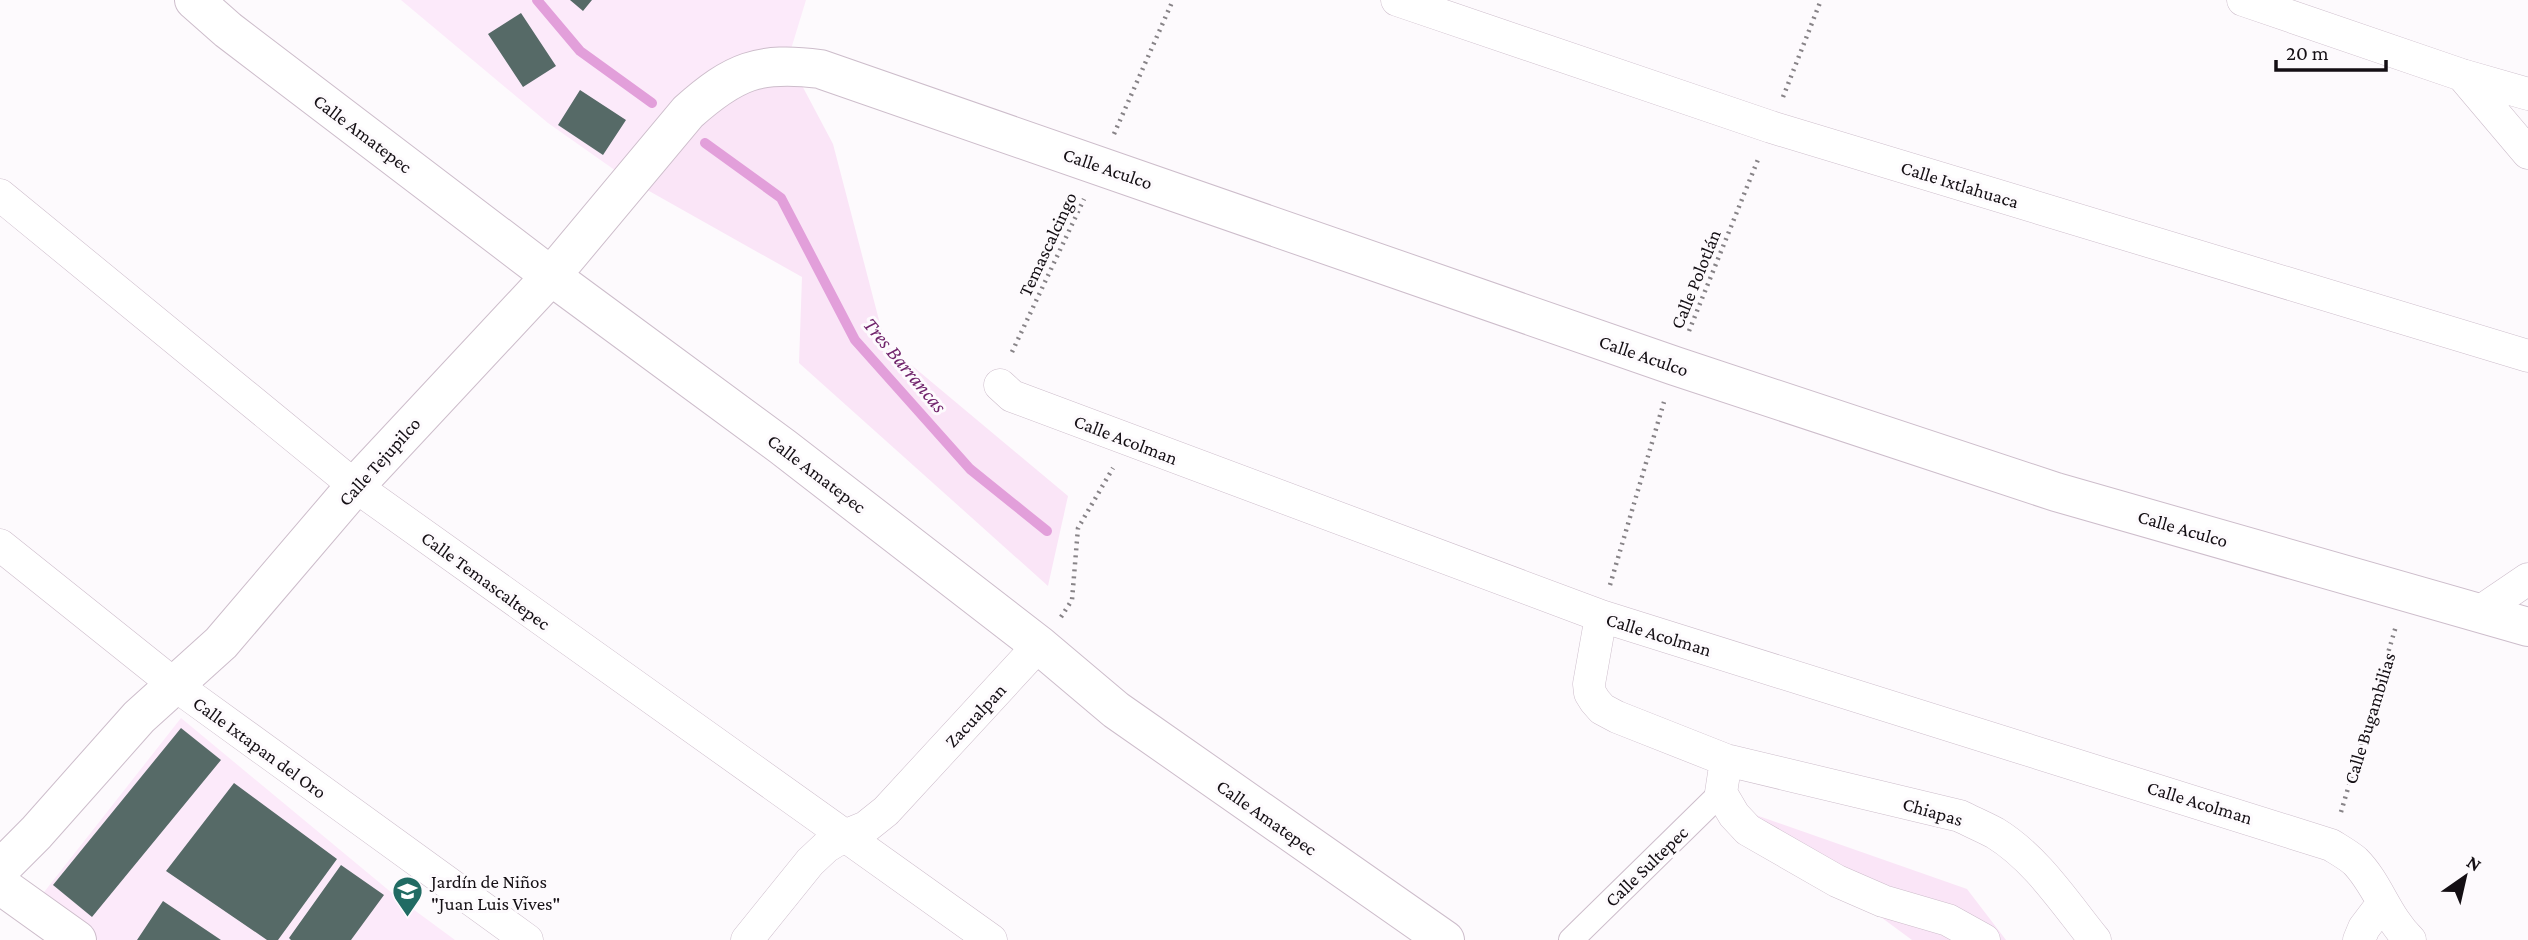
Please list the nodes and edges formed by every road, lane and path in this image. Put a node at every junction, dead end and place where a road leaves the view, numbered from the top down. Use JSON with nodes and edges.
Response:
{"nodes":[{"id":1,"x":194,"y":0,"type":"edge"},
{"id":2,"x":1173,"y":0,"type":"edge"},
{"id":3,"x":1396,"y":0,"type":"edge"},
{"id":4,"x":1821,"y":0,"type":"edge"},
{"id":5,"x":2243,"y":0,"type":"edge"},
{"id":6,"x":767,"y":67,"type":"joint"},
{"id":7,"x":2462,"y":75,"type":"junction"},
{"id":8,"x":2528,"y":94,"type":"edge"},
{"id":9,"x":1771,"y":127,"type":"junction"},
{"id":10,"x":2528,"y":153,"type":"edge"},
{"id":11,"x":1100,"y":165,"type":"junction"},
{"id":12,"x":0,"y":195,"type":"edge"},
{"id":13,"x":551,"y":276,"type":"junction"},
{"id":14,"x":2528,"y":356,"type":"edge"},
{"id":15,"x":1675,"y":366,"type":"junction"},
{"id":16,"x":1000,"y":385,"type":"joint"},
{"id":17,"x":1129,"y":441,"type":"junction"},
{"id":18,"x":355,"y":486,"type":"junction"},
{"id":19,"x":0,"y":545,"type":"edge"},
{"id":20,"x":2528,"y":579,"type":"edge"},
{"id":21,"x":2407,"y":592,"type":"junction"},
{"id":22,"x":2478,"y":613,"type":"junction"},
{"id":23,"x":1601,"y":616,"type":"junction"},
{"id":24,"x":2528,"y":626,"type":"edge"},
{"id":25,"x":1039,"y":645,"type":"junction"},
{"id":26,"x":175,"y":685,"type":"junction"},
{"id":27,"x":1726,"y":760,"type":"junction"},
{"id":28,"x":1721,"y":793,"type":"junction"},
{"id":29,"x":844,"y":836,"type":"junction"},
{"id":30,"x":2331,"y":845,"type":"junction"},
{"id":31,"x":0,"y":869,"type":"edge"},
{"id":32,"x":0,"y":885,"type":"edge"},
{"id":33,"x":2383,"y":903,"type":"junction"},
{"id":34,"x":77,"y":940,"type":"edge"},
{"id":35,"x":527,"y":940,"type":"edge"},
{"id":36,"x":747,"y":940,"type":"edge"},
{"id":37,"x":991,"y":940,"type":"edge"},
{"id":38,"x":1445,"y":940,"type":"edge"},
{"id":39,"x":1572,"y":940,"type":"edge"},
{"id":40,"x":1984,"y":940,"type":"edge"},
{"id":41,"x":2095,"y":940,"type":"edge"},
{"id":42,"x":2359,"y":940,"type":"edge"},
{"id":43,"x":2410,"y":940,"type":"edge"}],
"edges":[{"from":1,"to":13,"type":"street","name":"Calle Amatepec"},
{"from":2,"to":11,"type":"path","name":"Temascalcingo"},
{"from":3,"to":9,"type":"street","name":"Calle Ixtlahuaca"},
{"from":4,"to":9,"type":"path","name":"Calle Polotlán"},
{"from":5,"to":7,"type":"street"},
{"from":6,"to":11,"type":"street","name":"Calle Aculco"},
{"from":6,"to":13,"type":"street","name":"Calle Tejupilco"},
{"from":7,"to":8,"type":"street"},
{"from":7,"to":10,"type":"street"},
{"from":9,"to":14,"type":"street","name":"Calle Ixtlahuaca"},
{"from":9,"to":15,"type":"path","name":"Calle Polotlán"},
{"from":11,"to":15,"type":"street","name":"Calle Aculco"},
{"from":11,"to":16,"type":"path","name":"Temascalcingo"},
{"from":12,"to":18,"type":"street","name":"Calle Temascaltepec"},
{"from":13,"to":18,"type":"street","name":"Calle Tejupilco"},
{"from":13,"to":25,"type":"street","name":"Calle Amatepec"},
{"from":15,"to":21,"type":"street","name":"Calle Aculco"},
{"from":15,"to":23,"type":"path","name":"Calle Polotlán"},
{"from":16,"to":17,"type":"street","name":"Calle Acolman"},
{"from":17,"to":23,"type":"street","name":"Calle Acolman"},
{"from":17,"to":25,"type":"path"},
{"from":18,"to":26,"type":"street","name":"Calle Tejupilco"},
{"from":18,"to":29,"type":"street","name":"Calle Temascaltepec"},
{"from":19,"to":26,"type":"street","name":"Calle Ixtapan del Oro"},
{"from":20,"to":22,"type":"street"},
{"from":21,"to":22,"type":"street","name":"Calle Aculco"},
{"from":21,"to":30,"type":"path","name":"Calle Bugambilias"},
{"from":22,"to":24,"type":"street","name":"Calle Aculco"},
{"from":23,"to":27,"type":"street","name":"Chiapas"},
{"from":23,"to":30,"type":"street","name":"Calle Acolman"},
{"from":25,"to":29,"type":"street","name":"Zacualpan"},
{"from":25,"to":38,"type":"street","name":"Calle Amatepec"},
{"from":26,"to":31,"type":"street","name":"Calle Tejupilco"},
{"from":26,"to":35,"type":"street","name":"Calle Ixtapan del Oro"},
{"from":27,"to":28,"type":"street"},
{"from":27,"to":41,"type":"street","name":"Chiapas"},
{"from":28,"to":39,"type":"street","name":"Calle Sultepec"},
{"from":28,"to":40,"type":"street"},
{"from":29,"to":36,"type":"street","name":"Zacualpan"},
{"from":29,"to":37,"type":"street","name":"Calle Temascaltepec"},
{"from":30,"to":33,"type":"street","name":"Calle Acolman"},
{"from":32,"to":34,"type":"street"},
{"from":33,"to":42,"type":"street"},
{"from":33,"to":43,"type":"street","name":"Calle Acolman"}]}
